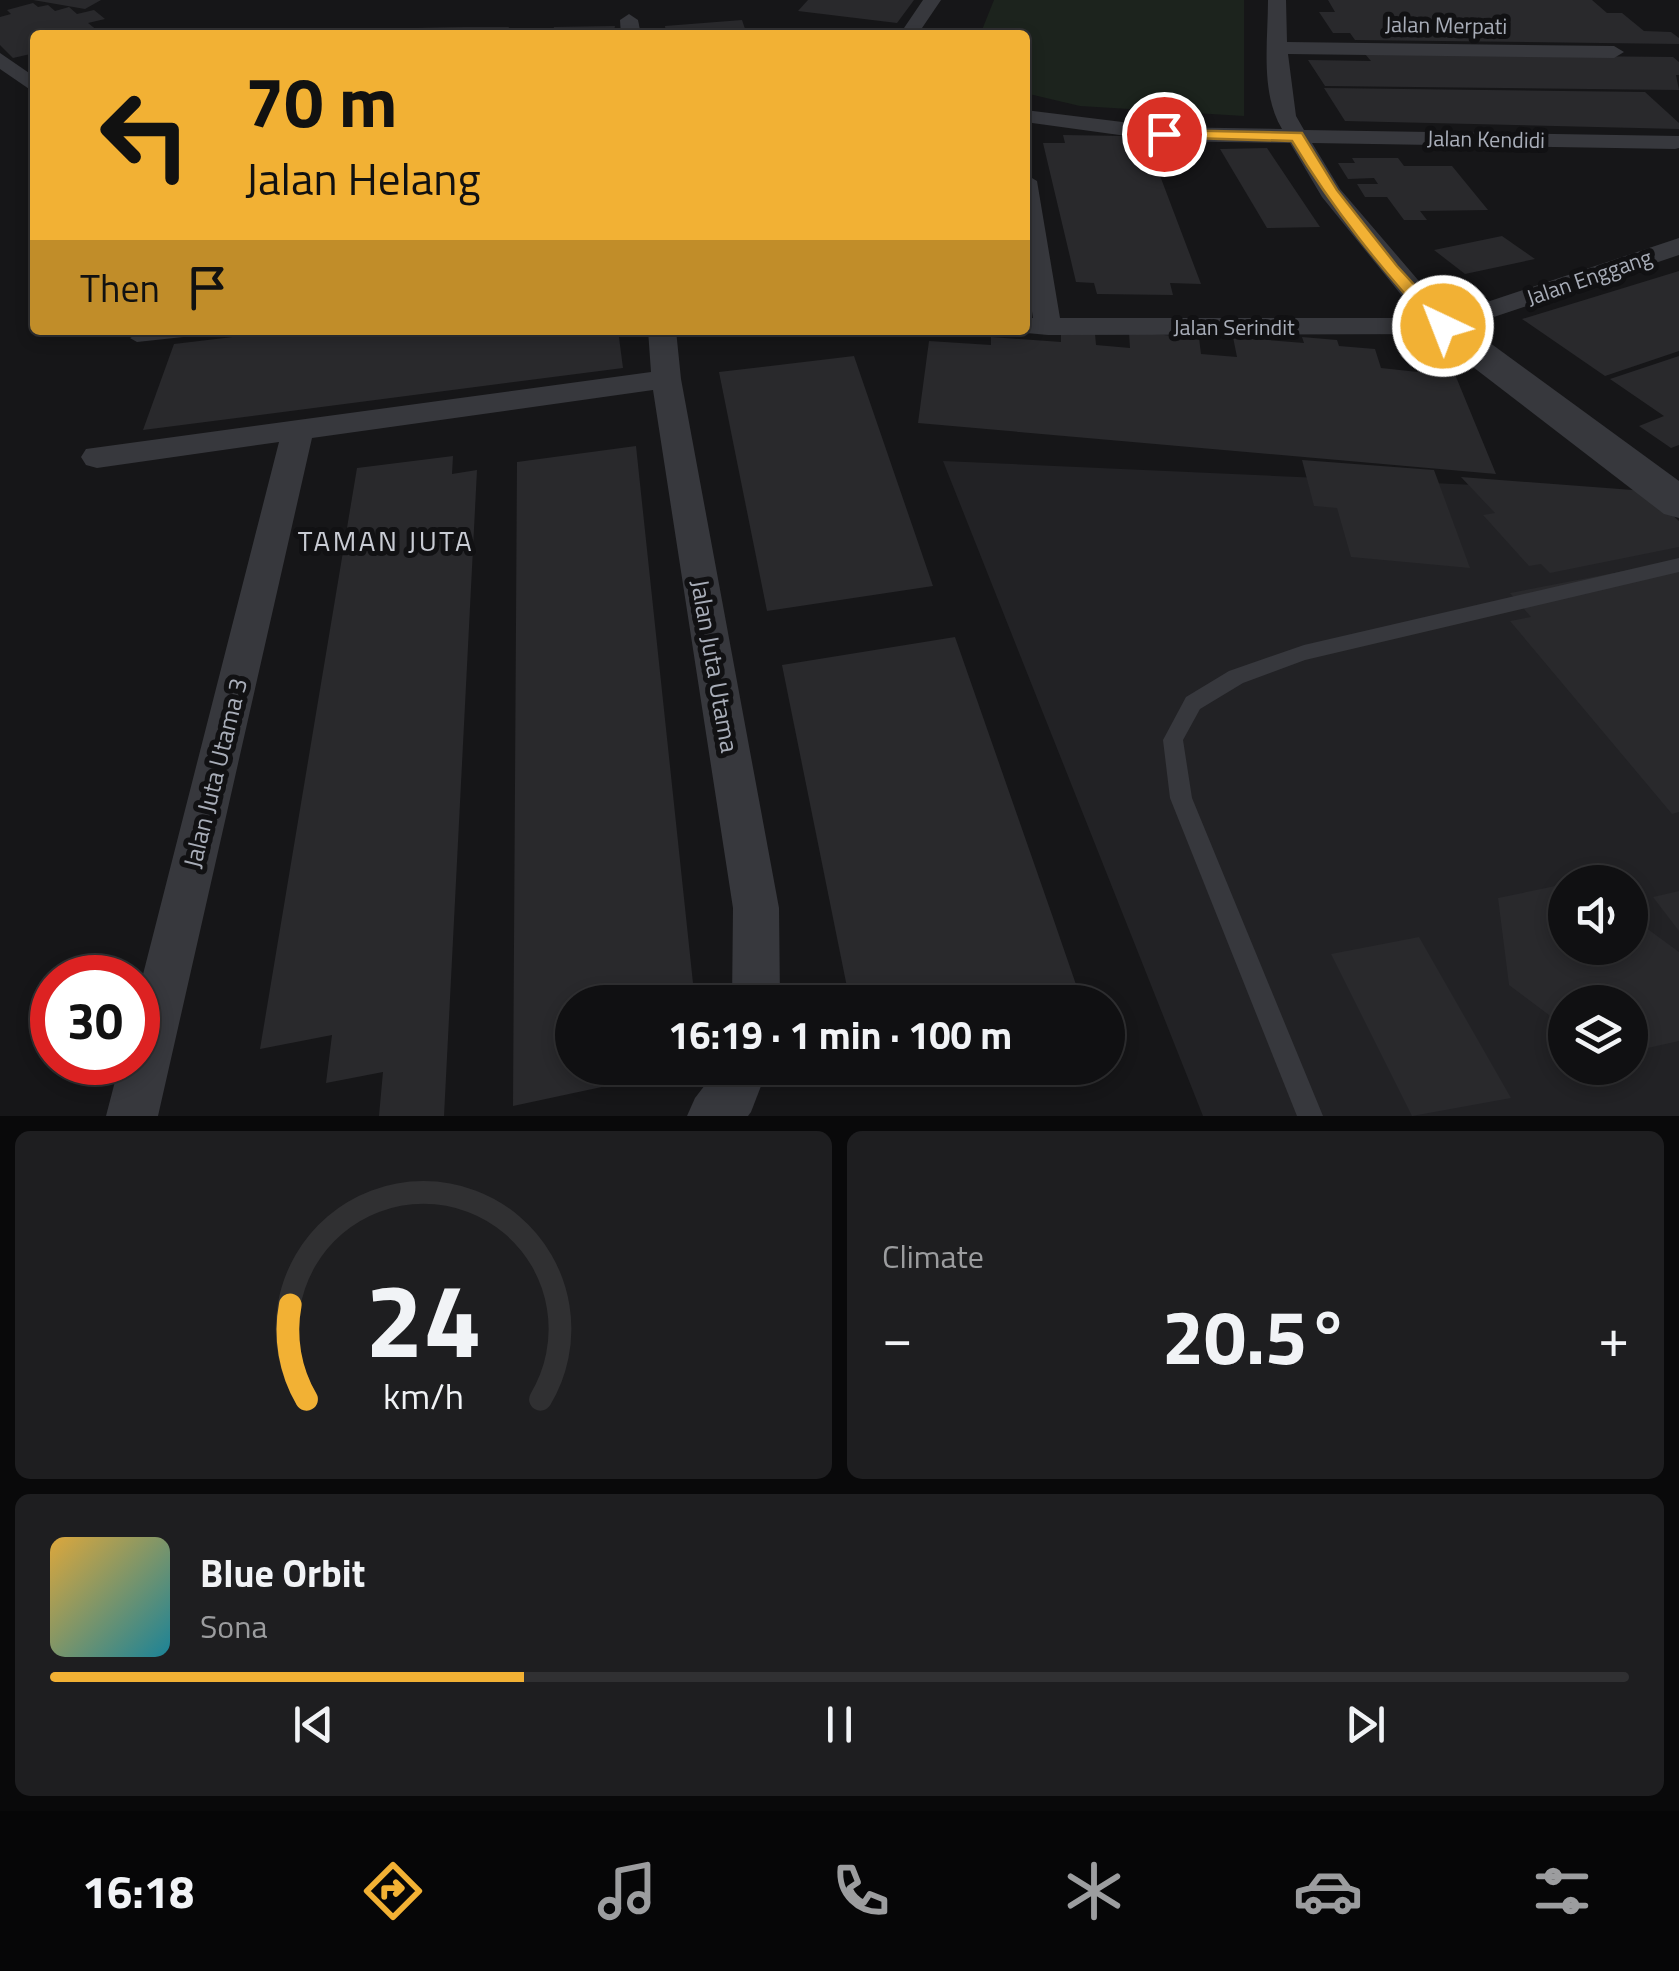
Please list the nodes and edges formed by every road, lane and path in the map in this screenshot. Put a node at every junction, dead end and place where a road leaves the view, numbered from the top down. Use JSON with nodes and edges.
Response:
{"nodes":[{"id":1,"x":932,"y":0,"type":"edge"},
{"id":2,"x":1277,"y":0,"type":"edge"},
{"id":3,"x":913,"y":30,"type":"edge"},
{"id":4,"x":1278,"y":48,"type":"junction"},
{"id":5,"x":1614,"y":52,"type":"dead end"},
{"id":6,"x":3,"y":65,"type":"edge"},
{"id":7,"x":30,"y":84,"type":"edge"},
{"id":8,"x":1030,"y":117,"type":"edge"},
{"id":9,"x":1296,"y":136,"type":"junction"},
{"id":10,"x":1676,"y":142,"type":"dead end"},
{"id":11,"x":1679,"y":246,"type":"edge"},
{"id":12,"x":1030,"y":248,"type":"edge"},
{"id":13,"x":1443,"y":326,"type":"junction"},
{"id":14,"x":1036,"y":327,"type":"edge"},
{"id":15,"x":165,"y":335,"type":"edge"},
{"id":16,"x":662,"y":335,"type":"edge"},
{"id":17,"x":137,"y":338,"type":"dead end"},
{"id":18,"x":666,"y":379,"type":"junction"},
{"id":19,"x":298,"y":430,"type":"junction"},
{"id":20,"x":97,"y":457,"type":"dead end"},
{"id":21,"x":1679,"y":503,"type":"edge"},
{"id":22,"x":1679,"y":565,"type":"edge"},
{"id":23,"x":756,"y":985,"type":"edge"},
{"id":24,"x":736,"y":1085,"type":"edge"},
{"id":25,"x":132,"y":1116,"type":"edge"},
{"id":26,"x":712,"y":1116,"type":"edge"},
{"id":27,"x":1310,"y":1116,"type":"edge"}],
"edges":[{"from":1,"to":3,"type":"street"},
{"from":2,"to":4,"type":"street"},
{"from":4,"to":5,"type":"street","name":"Jalan Merpati"},
{"from":4,"to":9,"type":"street"},
{"from":6,"to":7,"type":"street"},
{"from":8,"to":9,"type":"street","name":"Jalan Kendidi"},
{"from":9,"to":10,"type":"street","name":"Jalan Kendidi"},
{"from":9,"to":13,"type":"street"},
{"from":11,"to":13,"type":"street","name":"Jalan Enggang"},
{"from":12,"to":14,"type":"street"},
{"from":13,"to":14,"type":"street","name":"Jalan Serindit"},
{"from":13,"to":21,"type":"street"},
{"from":15,"to":17,"type":"lane"},
{"from":16,"to":18,"type":"street","name":"Jalan Juta Utama"},
{"from":18,"to":19,"type":"street"},
{"from":18,"to":23,"type":"street","name":"Jalan Juta Utama"},
{"from":19,"to":20,"type":"street"},
{"from":19,"to":25,"type":"street","name":"Jalan Juta Utama 3"},
{"from":22,"to":27,"type":"lane"},
{"from":24,"to":26,"type":"street"}]}
